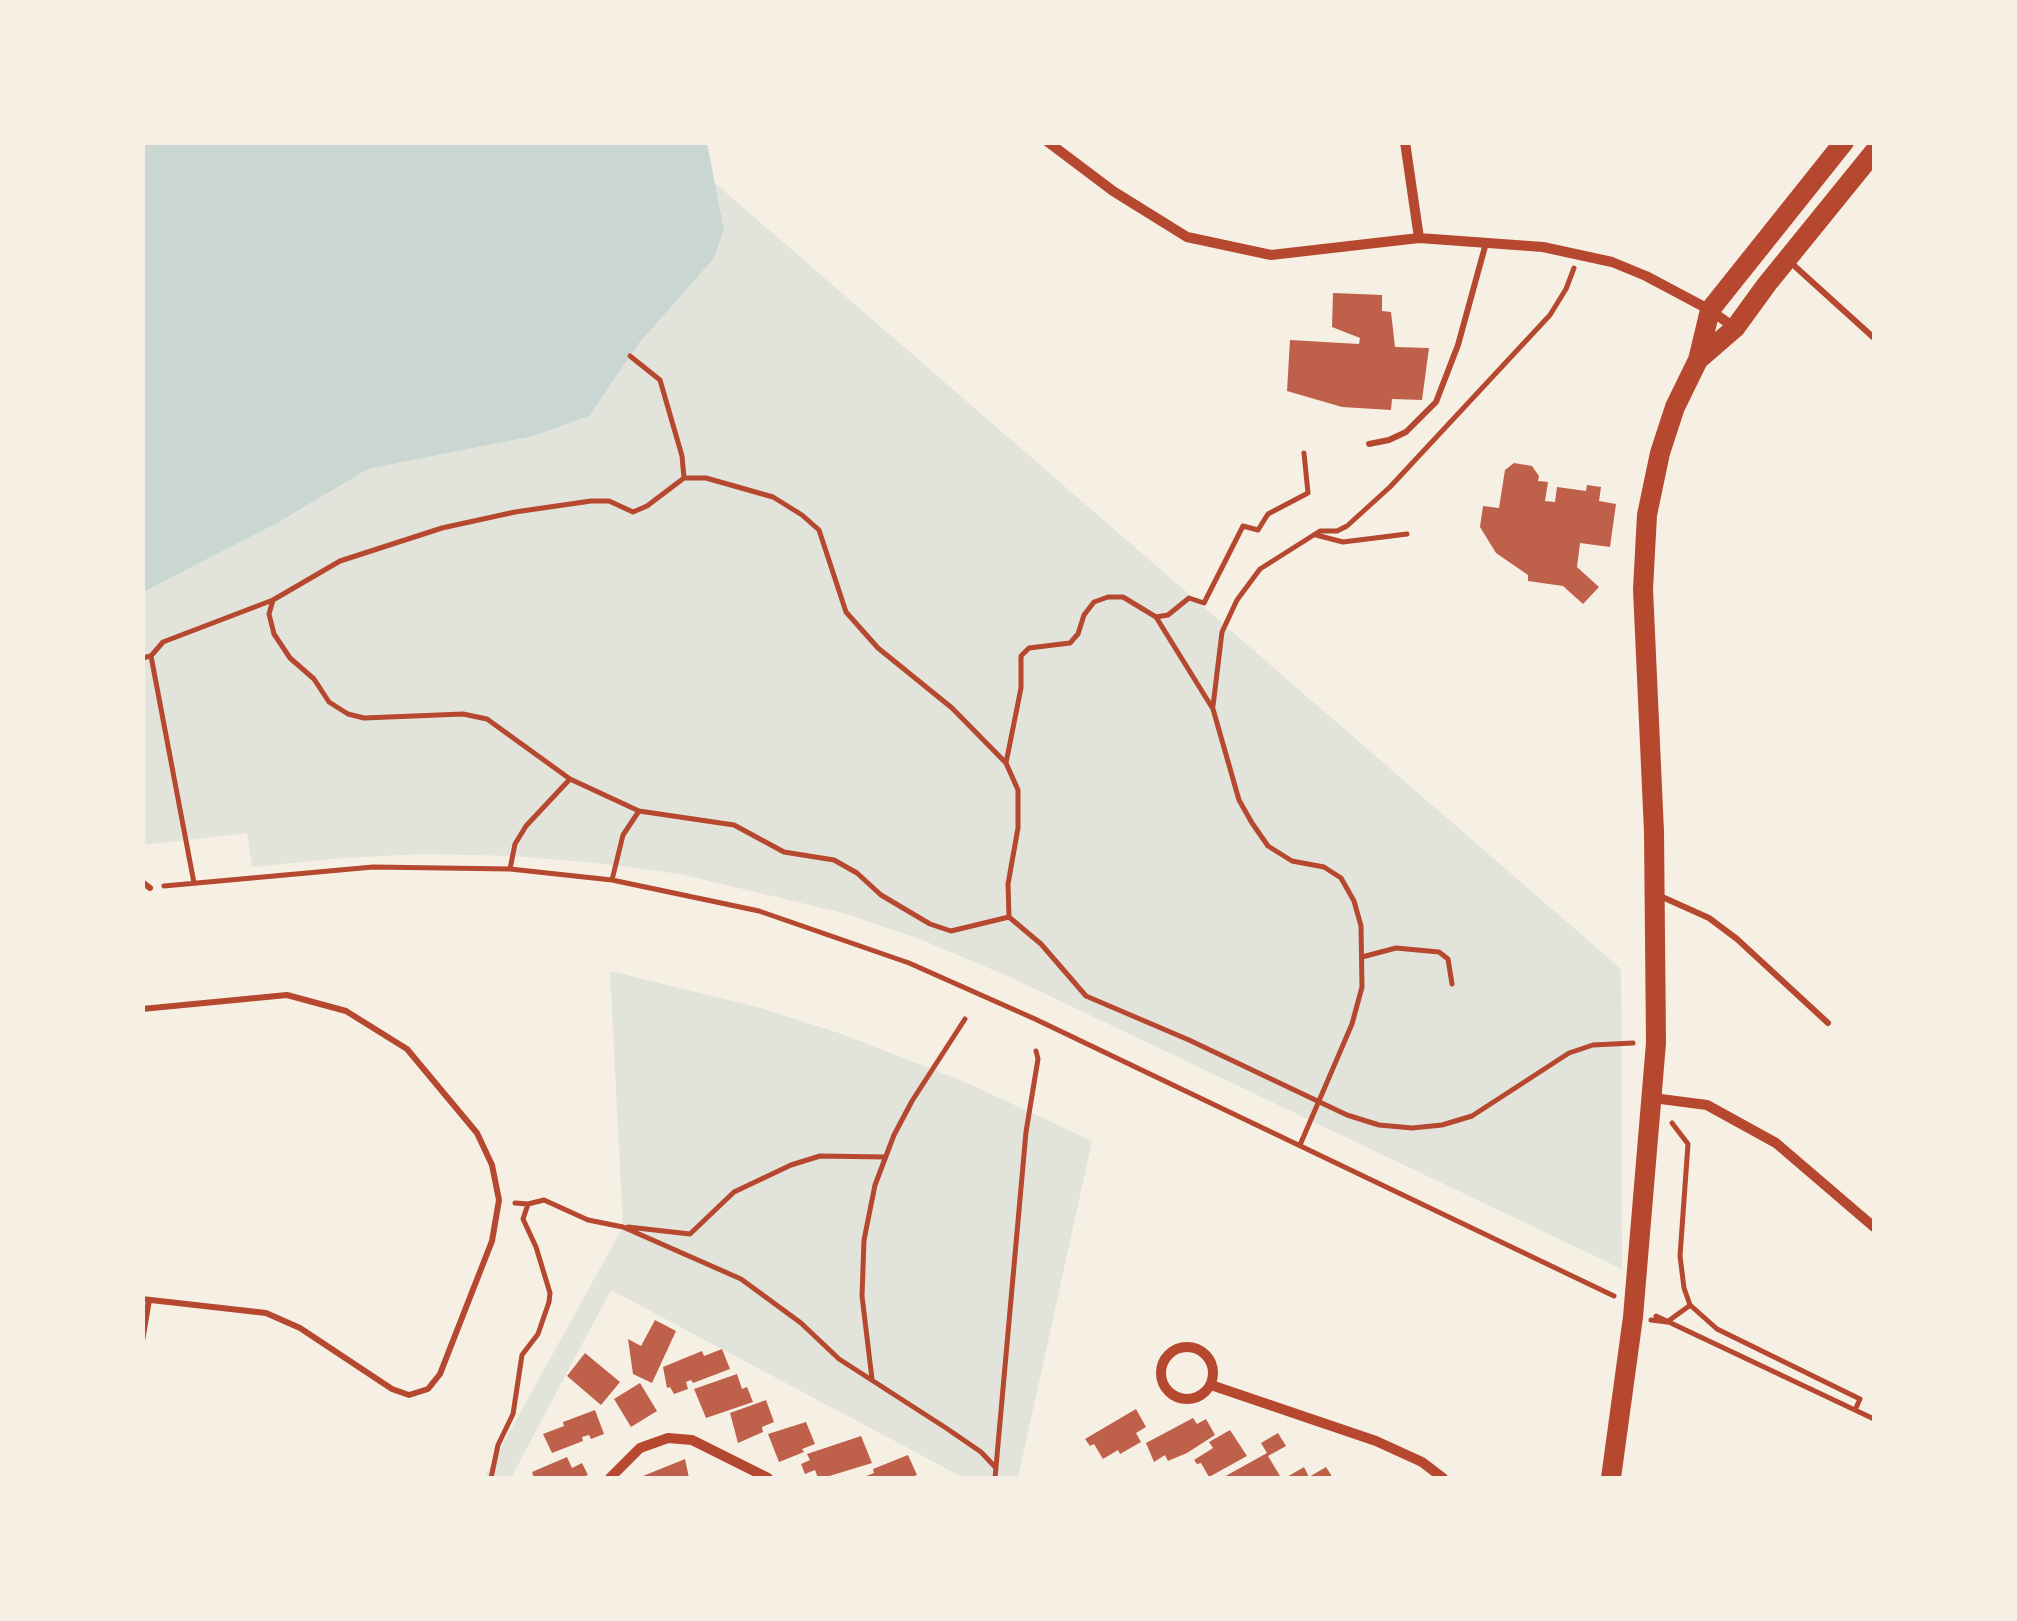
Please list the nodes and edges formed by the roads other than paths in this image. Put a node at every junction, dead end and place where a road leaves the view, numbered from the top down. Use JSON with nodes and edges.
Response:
{"nodes":[{"id":1,"x":1048,"y":142,"type":"edge"},
{"id":2,"x":1405,"y":142,"type":"edge"},
{"id":3,"x":1844,"y":142,"type":"edge"},
{"id":4,"x":1874,"y":152,"type":"edge"},
{"id":5,"x":1419,"y":238,"type":"junction"},
{"id":6,"x":1487,"y":242,"type":"junction"},
{"id":7,"x":1788,"y":260,"type":"junction"},
{"id":8,"x":1710,"y":310,"type":"junction"},
{"id":9,"x":1735,"y":328,"type":"junction"},
{"id":10,"x":1874,"y":338,"type":"edge"},
{"id":11,"x":1698,"y":360,"type":"junction"},
{"id":12,"x":1369,"y":444,"type":"dead end"},
{"id":13,"x":1654,"y":893,"type":"junction"},
{"id":14,"x":142,"y":1009,"type":"edge"},
{"id":15,"x":1828,"y":1023,"type":"dead end"},
{"id":16,"x":1652,"y":1098,"type":"junction"},
{"id":17,"x":1874,"y":1227,"type":"edge"},
{"id":18,"x":146,"y":1300,"type":"edge"},
{"id":19,"x":142,"y":1341,"type":"edge"},
{"id":20,"x":1210,"y":1385,"type":"junction"},
{"id":21,"x":610,"y":1478,"type":"edge"},
{"id":22,"x":768,"y":1478,"type":"edge"},
{"id":23,"x":1443,"y":1478,"type":"edge"},
{"id":24,"x":1612,"y":1478,"type":"edge"}],
"edges":[{"from":1,"to":5,"type":"street"},
{"from":2,"to":5,"type":"street"},
{"from":3,"to":8,"type":"main road"},
{"from":4,"to":7,"type":"main road"},
{"from":5,"to":6,"type":"street"},
{"from":6,"to":8,"type":"street"},
{"from":6,"to":12,"type":"lane"},
{"from":7,"to":9,"type":"main road"},
{"from":7,"to":10,"type":"lane"},
{"from":8,"to":9,"type":"street"},
{"from":8,"to":11,"type":"main road"},
{"from":9,"to":11,"type":"main road"},
{"from":11,"to":13,"type":"main road"},
{"from":13,"to":15,"type":"lane"},
{"from":13,"to":16,"type":"main road"},
{"from":14,"to":18,"type":"lane"},
{"from":16,"to":17,"type":"street"},
{"from":16,"to":24,"type":"main road"},
{"from":18,"to":19,"type":"lane"},
{"from":20,"to":20,"type":"street"},
{"from":20,"to":23,"type":"street"},
{"from":21,"to":22,"type":"street"}]}
